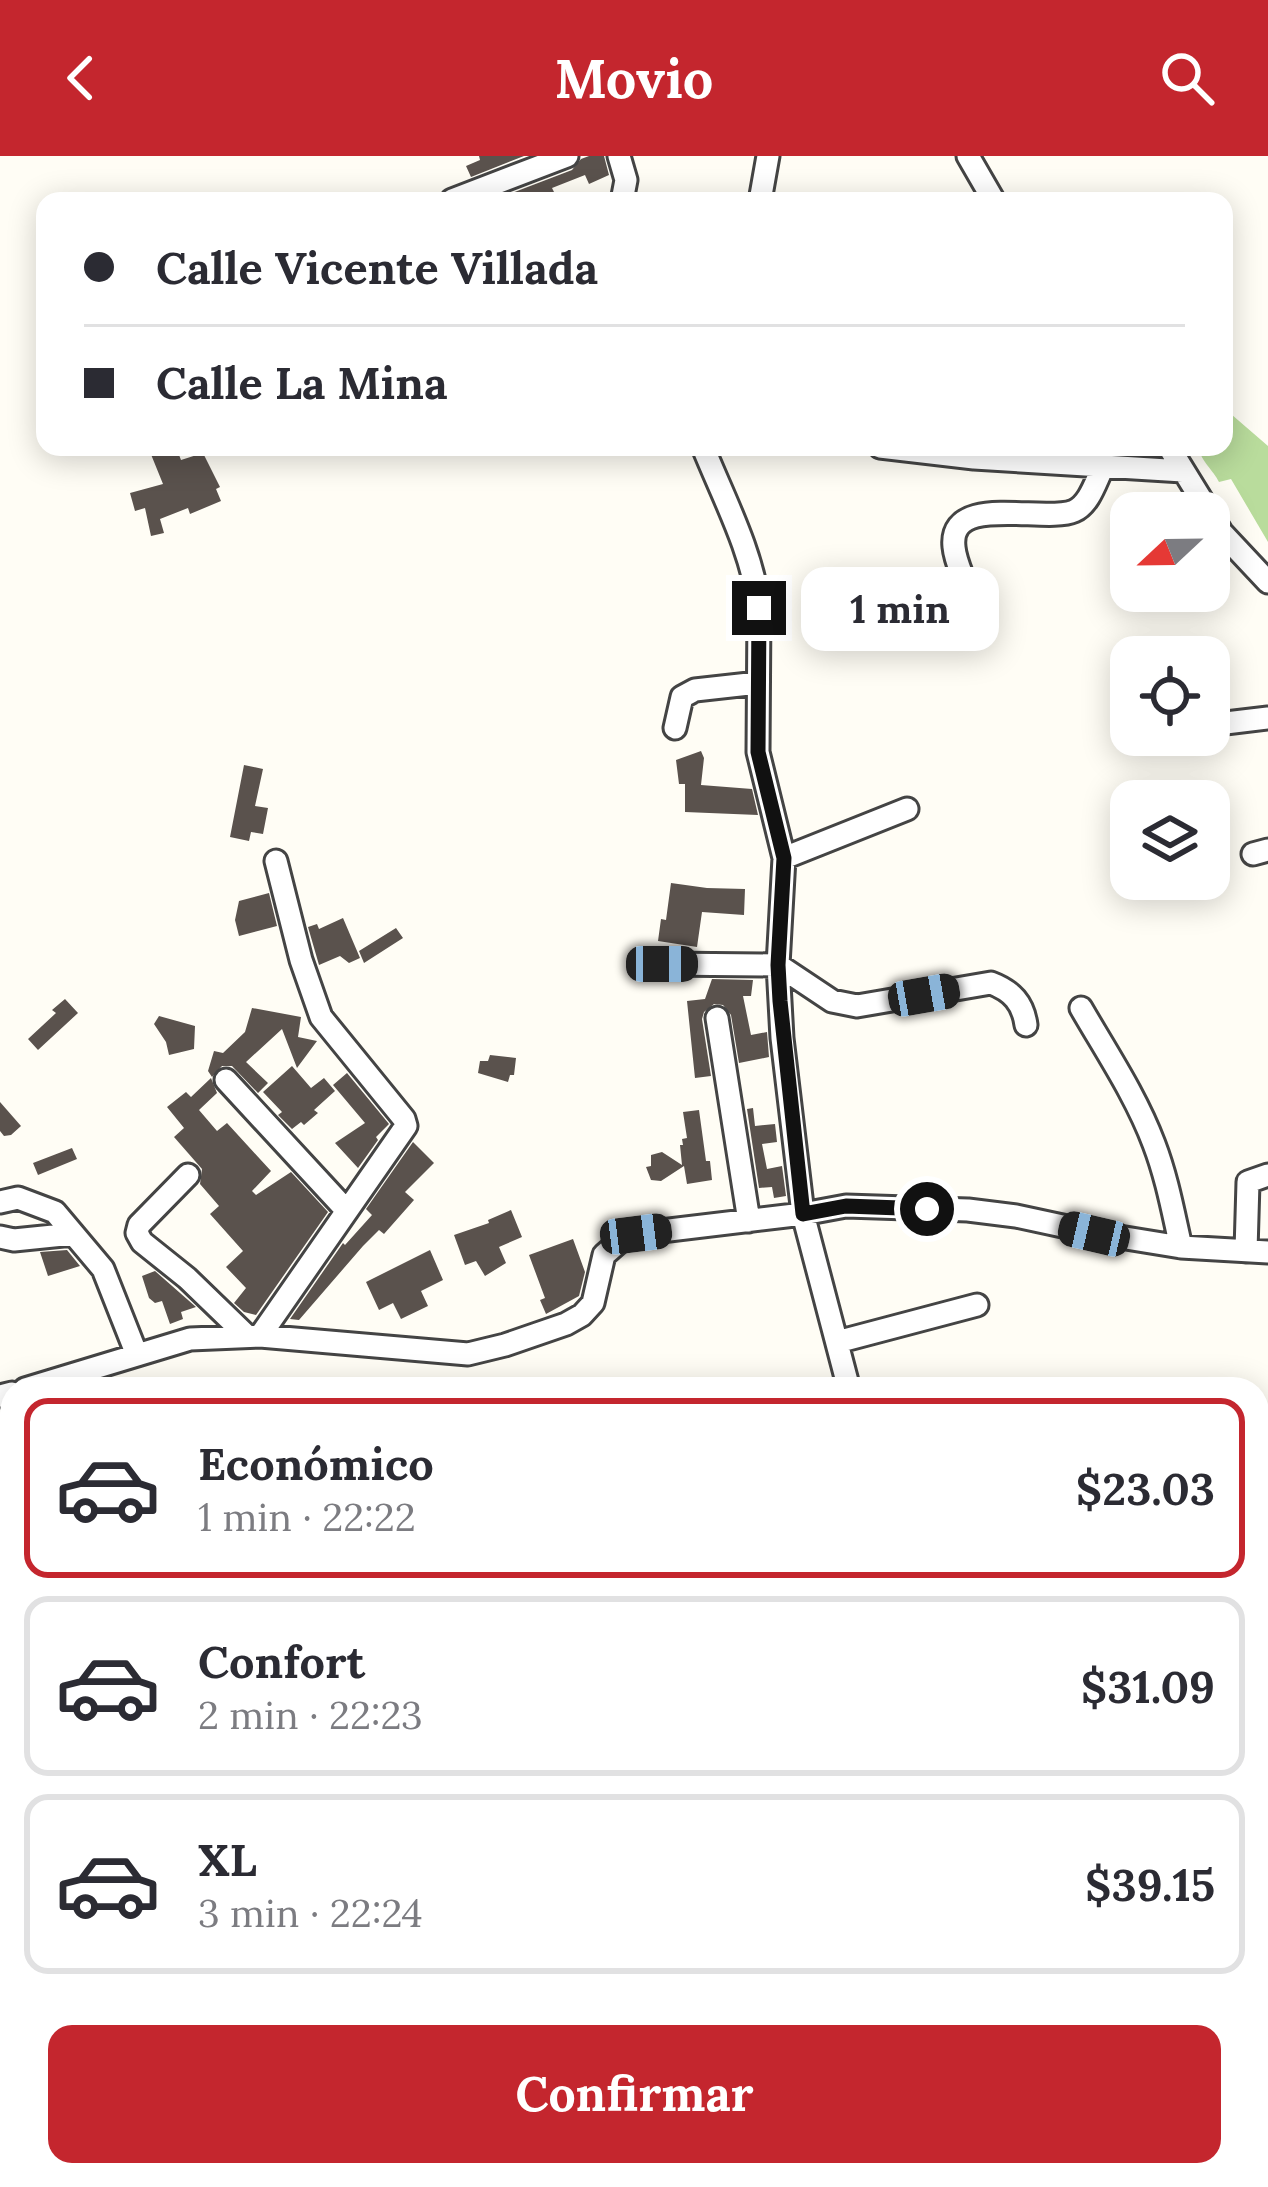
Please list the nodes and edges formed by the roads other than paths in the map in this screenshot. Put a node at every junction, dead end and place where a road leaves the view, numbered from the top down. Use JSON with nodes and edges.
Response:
{"nodes":[{"id":1,"x":567,"y":156,"type":"edge"},
{"id":2,"x":619,"y":156,"type":"edge"},
{"id":3,"x":769,"y":156,"type":"edge"},
{"id":4,"x":968,"y":156,"type":"edge"},
{"id":5,"x":473,"y":192,"type":"edge"},
{"id":6,"x":624,"y":192,"type":"edge"},
{"id":7,"x":762,"y":192,"type":"edge"},
{"id":8,"x":989,"y":192,"type":"edge"},
{"id":9,"x":707,"y":456,"type":"edge"},
{"id":10,"x":957,"y":456,"type":"edge"},
{"id":11,"x":1174,"y":456,"type":"edge"},
{"id":12,"x":1104,"y":465,"type":"junction"},
{"id":13,"x":1183,"y":471,"type":"junction"},
{"id":14,"x":965,"y":583,"type":"dead end"},
{"id":15,"x":1268,"y":583,"type":"edge"},
{"id":16,"x":758,"y":683,"type":"junction"},
{"id":17,"x":1268,"y":718,"type":"edge"},
{"id":18,"x":1230,"y":724,"type":"edge"},
{"id":19,"x":675,"y":728,"type":"dead end"},
{"id":20,"x":907,"y":809,"type":"dead end"},
{"id":21,"x":784,"y":858,"type":"junction"},
{"id":22,"x":276,"y":861,"type":"dead end"},
{"id":23,"x":662,"y":964,"type":"dead end"},
{"id":24,"x":778,"y":965,"type":"junction"},
{"id":25,"x":1081,"y":1008,"type":"dead end"},
{"id":26,"x":717,"y":1018,"type":"dead end"},
{"id":27,"x":1026,"y":1025,"type":"dead end"},
{"id":28,"x":226,"y":1080,"type":"dead end"},
{"id":29,"x":1268,"y":1174,"type":"edge"},
{"id":30,"x":188,"y":1175,"type":"dead end"},
{"id":31,"x":0,"y":1202,"type":"edge"},
{"id":32,"x":347,"y":1211,"type":"junction"},
{"id":33,"x":803,"y":1214,"type":"junction"},
{"id":34,"x":749,"y":1221,"type":"junction"},
{"id":35,"x":73,"y":1234,"type":"junction"},
{"id":36,"x":0,"y":1237,"type":"edge"},
{"id":37,"x":1180,"y":1247,"type":"junction"},
{"id":38,"x":1257,"y":1252,"type":"edge"},
{"id":39,"x":977,"y":1305,"type":"dead end"},
{"id":40,"x":253,"y":1336,"type":"junction"},
{"id":41,"x":837,"y":1342,"type":"junction"},
{"id":42,"x":137,"y":1355,"type":"junction"},
{"id":43,"x":65,"y":1377,"type":"edge"},
{"id":44,"x":846,"y":1377,"type":"edge"}],
"edges":[{"from":1,"to":5,"type":"street"},
{"from":2,"to":6,"type":"street"},
{"from":3,"to":7,"type":"street"},
{"from":4,"to":8,"type":"street"},
{"from":9,"to":16,"type":"street"},
{"from":10,"to":12,"type":"street"},
{"from":11,"to":13,"type":"street"},
{"from":12,"to":13,"type":"street"},
{"from":12,"to":14,"type":"street"},
{"from":13,"to":15,"type":"street"},
{"from":16,"to":19,"type":"street"},
{"from":16,"to":21,"type":"street"},
{"from":17,"to":18,"type":"street"},
{"from":20,"to":21,"type":"street"},
{"from":21,"to":24,"type":"street"},
{"from":22,"to":32,"type":"street"},
{"from":23,"to":24,"type":"street"},
{"from":24,"to":27,"type":"street"},
{"from":24,"to":33,"type":"street"},
{"from":25,"to":37,"type":"street"},
{"from":26,"to":34,"type":"street"},
{"from":28,"to":32,"type":"street"},
{"from":29,"to":38,"type":"street"},
{"from":30,"to":40,"type":"street"},
{"from":31,"to":35,"type":"street"},
{"from":32,"to":40,"type":"street"},
{"from":33,"to":34,"type":"street"},
{"from":33,"to":37,"type":"street"},
{"from":33,"to":41,"type":"street"},
{"from":34,"to":40,"type":"street"},
{"from":35,"to":36,"type":"street"},
{"from":35,"to":42,"type":"street"},
{"from":37,"to":38,"type":"street"},
{"from":39,"to":41,"type":"street"},
{"from":40,"to":42,"type":"street"},
{"from":41,"to":44,"type":"street"},
{"from":42,"to":43,"type":"street"}]}
